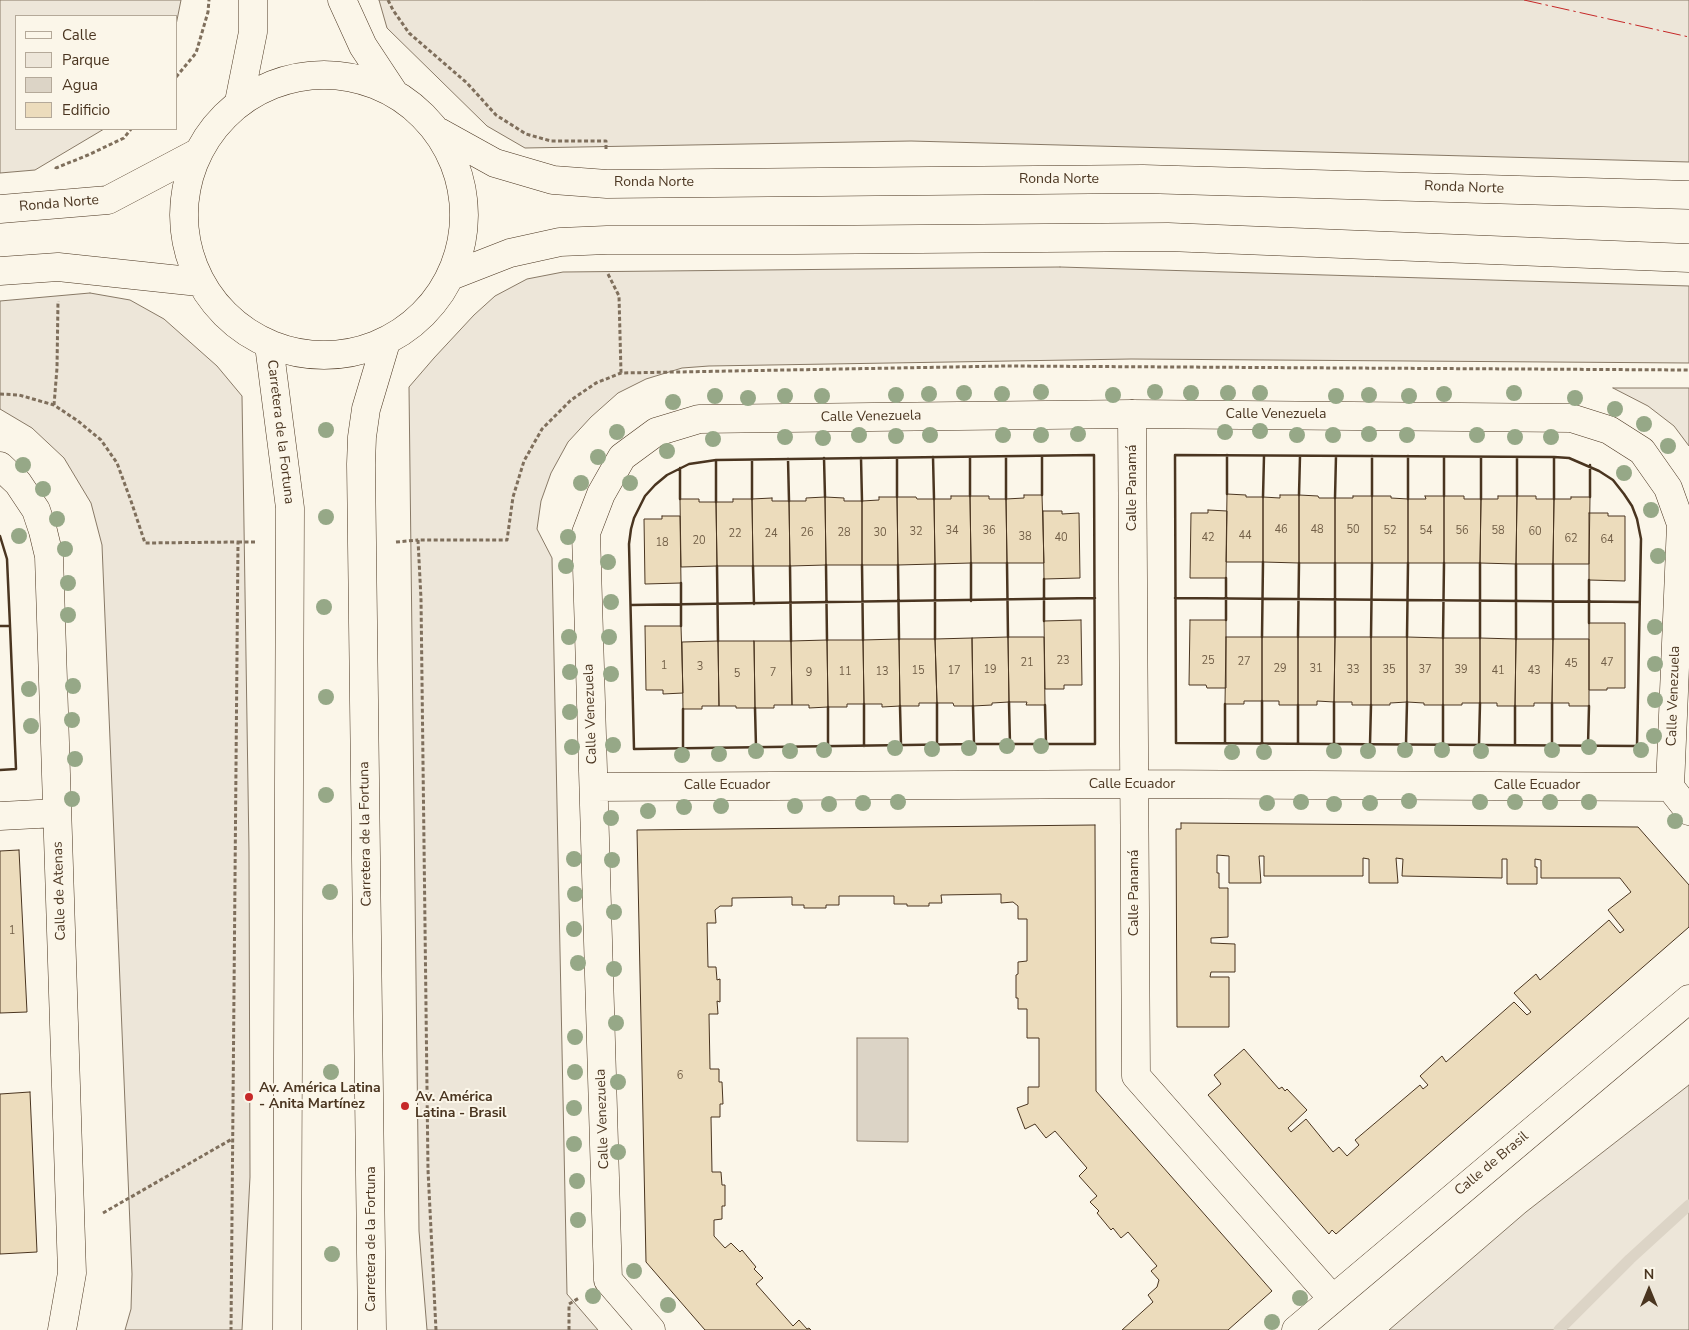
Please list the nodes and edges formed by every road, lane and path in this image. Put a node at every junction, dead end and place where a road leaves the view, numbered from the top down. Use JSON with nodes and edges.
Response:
{"nodes":[{"id":1,"x":209,"y":0,"type":"edge"},
{"id":2,"x":253,"y":0,"type":"edge"},
{"id":3,"x":342,"y":0,"type":"edge"},
{"id":4,"x":178,"y":75,"type":"edge"},
{"id":5,"x":394,"y":93,"type":"junction"},
{"id":6,"x":240,"y":102,"type":"junction"},
{"id":7,"x":438,"y":132,"type":"junction"},
{"id":8,"x":197,"y":153,"type":"junction"},
{"id":9,"x":1689,"y":195,"type":"edge"},
{"id":10,"x":0,"y":209,"type":"edge"},
{"id":11,"x":1689,"y":258,"type":"edge"},
{"id":12,"x":0,"y":272,"type":"edge"},
{"id":13,"x":451,"y":276,"type":"junction"},
{"id":14,"x":199,"y":282,"type":"junction"},
{"id":15,"x":386,"y":342,"type":"junction"},
{"id":16,"x":269,"y":345,"type":"junction"},
{"id":17,"x":1689,"y":370,"type":"edge"},
{"id":18,"x":0,"y":394,"type":"edge"},
{"id":19,"x":1132,"y":414,"type":"junction"},
{"id":20,"x":0,"y":466,"type":"edge"},
{"id":21,"x":1134,"y":784,"type":"junction"},
{"id":22,"x":594,"y":787,"type":"junction"},
{"id":23,"x":1670,"y":787,"type":"junction"},
{"id":24,"x":1689,"y":812,"type":"edge"},
{"id":25,"x":57,"y":813,"type":"junction"},
{"id":26,"x":0,"y":816,"type":"edge"},
{"id":27,"x":1689,"y":999,"type":"edge"},
{"id":28,"x":233,"y":1138,"type":"junction"},
{"id":29,"x":71,"y":1232,"type":"junction"},
{"id":30,"x":1332,"y":1298,"type":"junction"},
{"id":31,"x":62,"y":1330,"type":"edge"},
{"id":32,"x":231,"y":1330,"type":"edge"},
{"id":33,"x":287,"y":1330,"type":"edge"},
{"id":34,"x":372,"y":1330,"type":"edge"},
{"id":35,"x":436,"y":1330,"type":"edge"},
{"id":36,"x":651,"y":1330,"type":"edge"},
{"id":37,"x":1296,"y":1330,"type":"edge"}],
"edges":[{"from":1,"to":4,"type":"path"},
{"from":2,"to":6,"type":"main road"},
{"from":3,"to":5,"type":"main road"},
{"from":5,"to":6,"type":"main road"},
{"from":5,"to":7,"type":"main road"},
{"from":6,"to":8,"type":"main road"},
{"from":7,"to":9,"type":"main road","name":"Ronda Norte"},
{"from":7,"to":13,"type":"main road"},
{"from":8,"to":10,"type":"main road","name":"Ronda Norte"},
{"from":8,"to":14,"type":"main road"},
{"from":11,"to":13,"type":"main road"},
{"from":12,"to":14,"type":"main road"},
{"from":13,"to":15,"type":"main road"},
{"from":14,"to":16,"type":"main road"},
{"from":15,"to":16,"type":"main road"},
{"from":15,"to":34,"type":"main road","name":"Carretera de la Fortuna"},
{"from":16,"to":33,"type":"main road","name":"Carretera de la Fortuna"},
{"from":17,"to":35,"type":"path"},
{"from":18,"to":28,"type":"path"},
{"from":19,"to":21,"type":"main road","name":"Calle Panamá"},
{"from":19,"to":22,"type":"main road","name":"Calle Venezuela"},
{"from":19,"to":23,"type":"main road","name":"Calle Venezuela"},
{"from":20,"to":25,"type":"main road","name":"Calle de Atenas"},
{"from":21,"to":22,"type":"main road","name":"Calle Ecuador"},
{"from":21,"to":23,"type":"main road","name":"Calle Ecuador"},
{"from":21,"to":30,"type":"main road","name":"Calle Panamá"},
{"from":22,"to":36,"type":"main road","name":"Calle Venezuela"},
{"from":23,"to":24,"type":"main road"},
{"from":25,"to":26,"type":"main road"},
{"from":25,"to":29,"type":"main road","name":"Calle de Atenas"},
{"from":27,"to":30,"type":"main road","name":"Calle de Brasil"},
{"from":28,"to":29,"type":"path"},
{"from":28,"to":32,"type":"path"},
{"from":29,"to":31,"type":"main road","name":"Calle de Atenas"},
{"from":30,"to":37,"type":"main road","name":"Calle de Brasil"}]}
